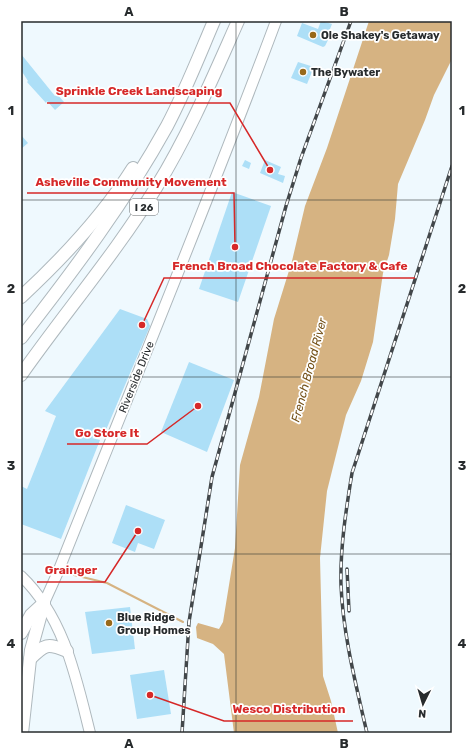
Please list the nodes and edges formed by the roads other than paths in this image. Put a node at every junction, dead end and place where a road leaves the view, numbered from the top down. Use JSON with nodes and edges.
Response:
{"nodes":[{"id":1,"x":214,"y":21,"type":"edge"},
{"id":2,"x":238,"y":21,"type":"edge"},
{"id":3,"x":276,"y":21,"type":"edge"},
{"id":4,"x":193,"y":70,"type":"junction"},
{"id":5,"x":21,"y":297,"type":"edge"},
{"id":6,"x":21,"y":338,"type":"edge"},
{"id":7,"x":21,"y":375,"type":"edge"},
{"id":8,"x":21,"y":576,"type":"edge"},
{"id":9,"x":44,"y":603,"type":"junction"},
{"id":10,"x":21,"y":633,"type":"edge"},
{"id":11,"x":67,"y":651,"type":"junction"},
{"id":12,"x":30,"y":659,"type":"junction"},
{"id":13,"x":22,"y":733,"type":"edge"},
{"id":14,"x":90,"y":733,"type":"edge"}],
"edges":[{"from":1,"to":4,"type":"highway","number":"I 26"},
{"from":2,"to":7,"type":"highway","number":"I 26"},
{"from":3,"to":9,"type":"main road","name":"Riverside Drive"},
{"from":4,"to":5,"type":"highway"},
{"from":4,"to":6,"type":"highway","number":"I 26"},
{"from":8,"to":9,"type":"main road"},
{"from":9,"to":10,"type":"highway"},
{"from":9,"to":11,"type":"main road"},
{"from":9,"to":12,"type":"highway"},
{"from":11,"to":12,"type":"highway"},
{"from":11,"to":14,"type":"main road"},
{"from":12,"to":13,"type":"highway"}]}
